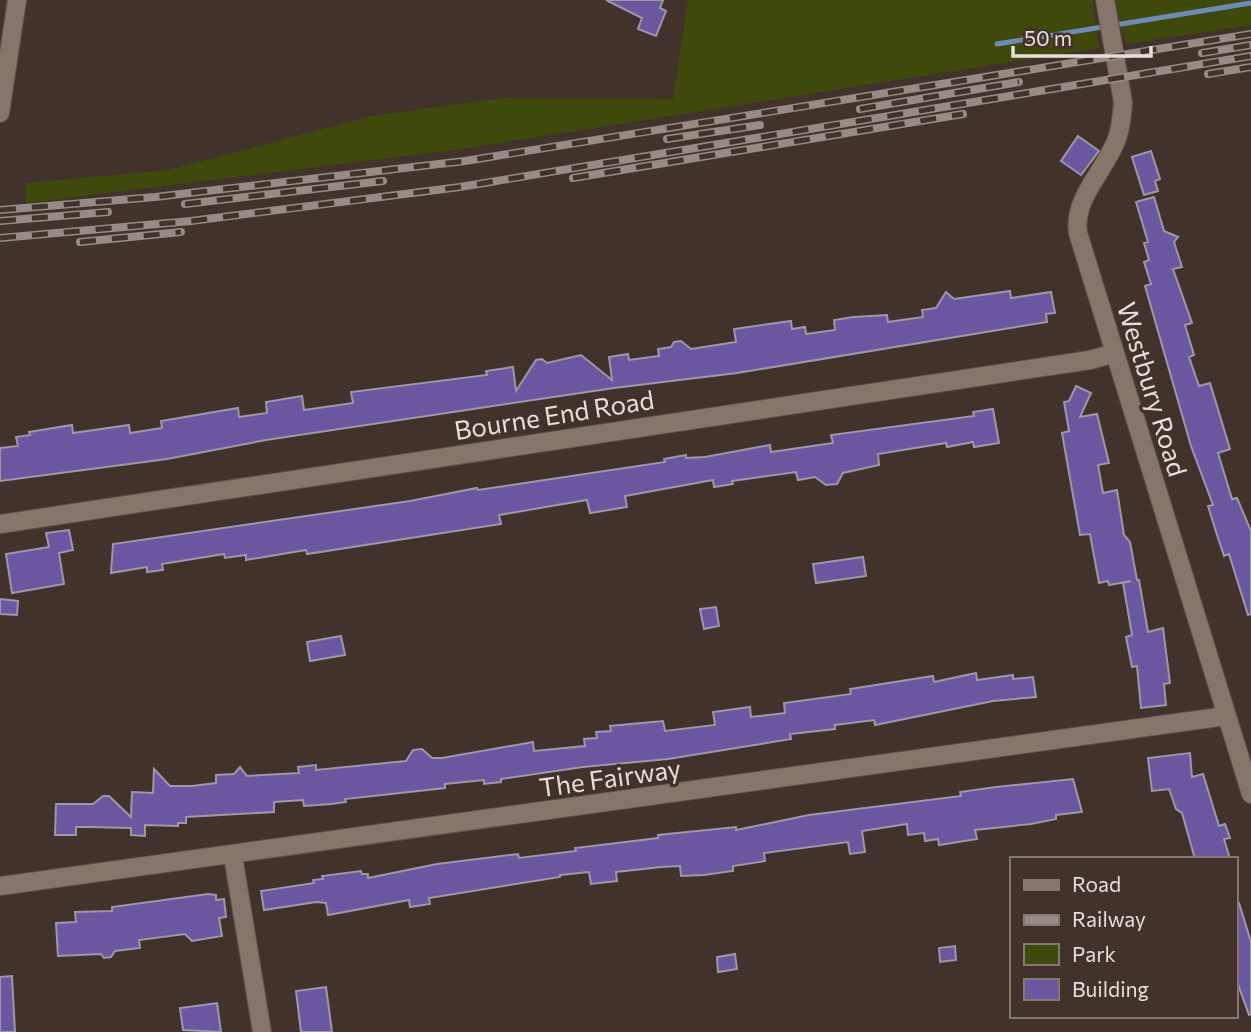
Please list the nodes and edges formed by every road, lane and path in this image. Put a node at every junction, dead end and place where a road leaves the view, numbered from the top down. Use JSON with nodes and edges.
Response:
{"nodes":[{"id":1,"x":17,"y":0,"type":"edge"},
{"id":2,"x":1105,"y":0,"type":"edge"},
{"id":3,"x":0,"y":113,"type":"edge"},
{"id":4,"x":1115,"y":353,"type":"junction"},
{"id":5,"x":0,"y":524,"type":"edge"},
{"id":6,"x":1226,"y":716,"type":"junction"},
{"id":7,"x":1251,"y":794,"type":"edge"},
{"id":8,"x":233,"y":856,"type":"junction"},
{"id":9,"x":0,"y":886,"type":"edge"},
{"id":10,"x":262,"y":1032,"type":"edge"}],
"edges":[{"from":1,"to":3,"type":"street"},
{"from":2,"to":4,"type":"street","name":"Westbury Road"},
{"from":4,"to":5,"type":"street","name":"Bourne End Road"},
{"from":4,"to":6,"type":"street","name":"Westbury Road"},
{"from":6,"to":7,"type":"street","name":"Westbury Road"},
{"from":6,"to":8,"type":"street","name":"The Fairway"},
{"from":8,"to":9,"type":"street","name":"The Fairway"},
{"from":8,"to":10,"type":"street"}]}
